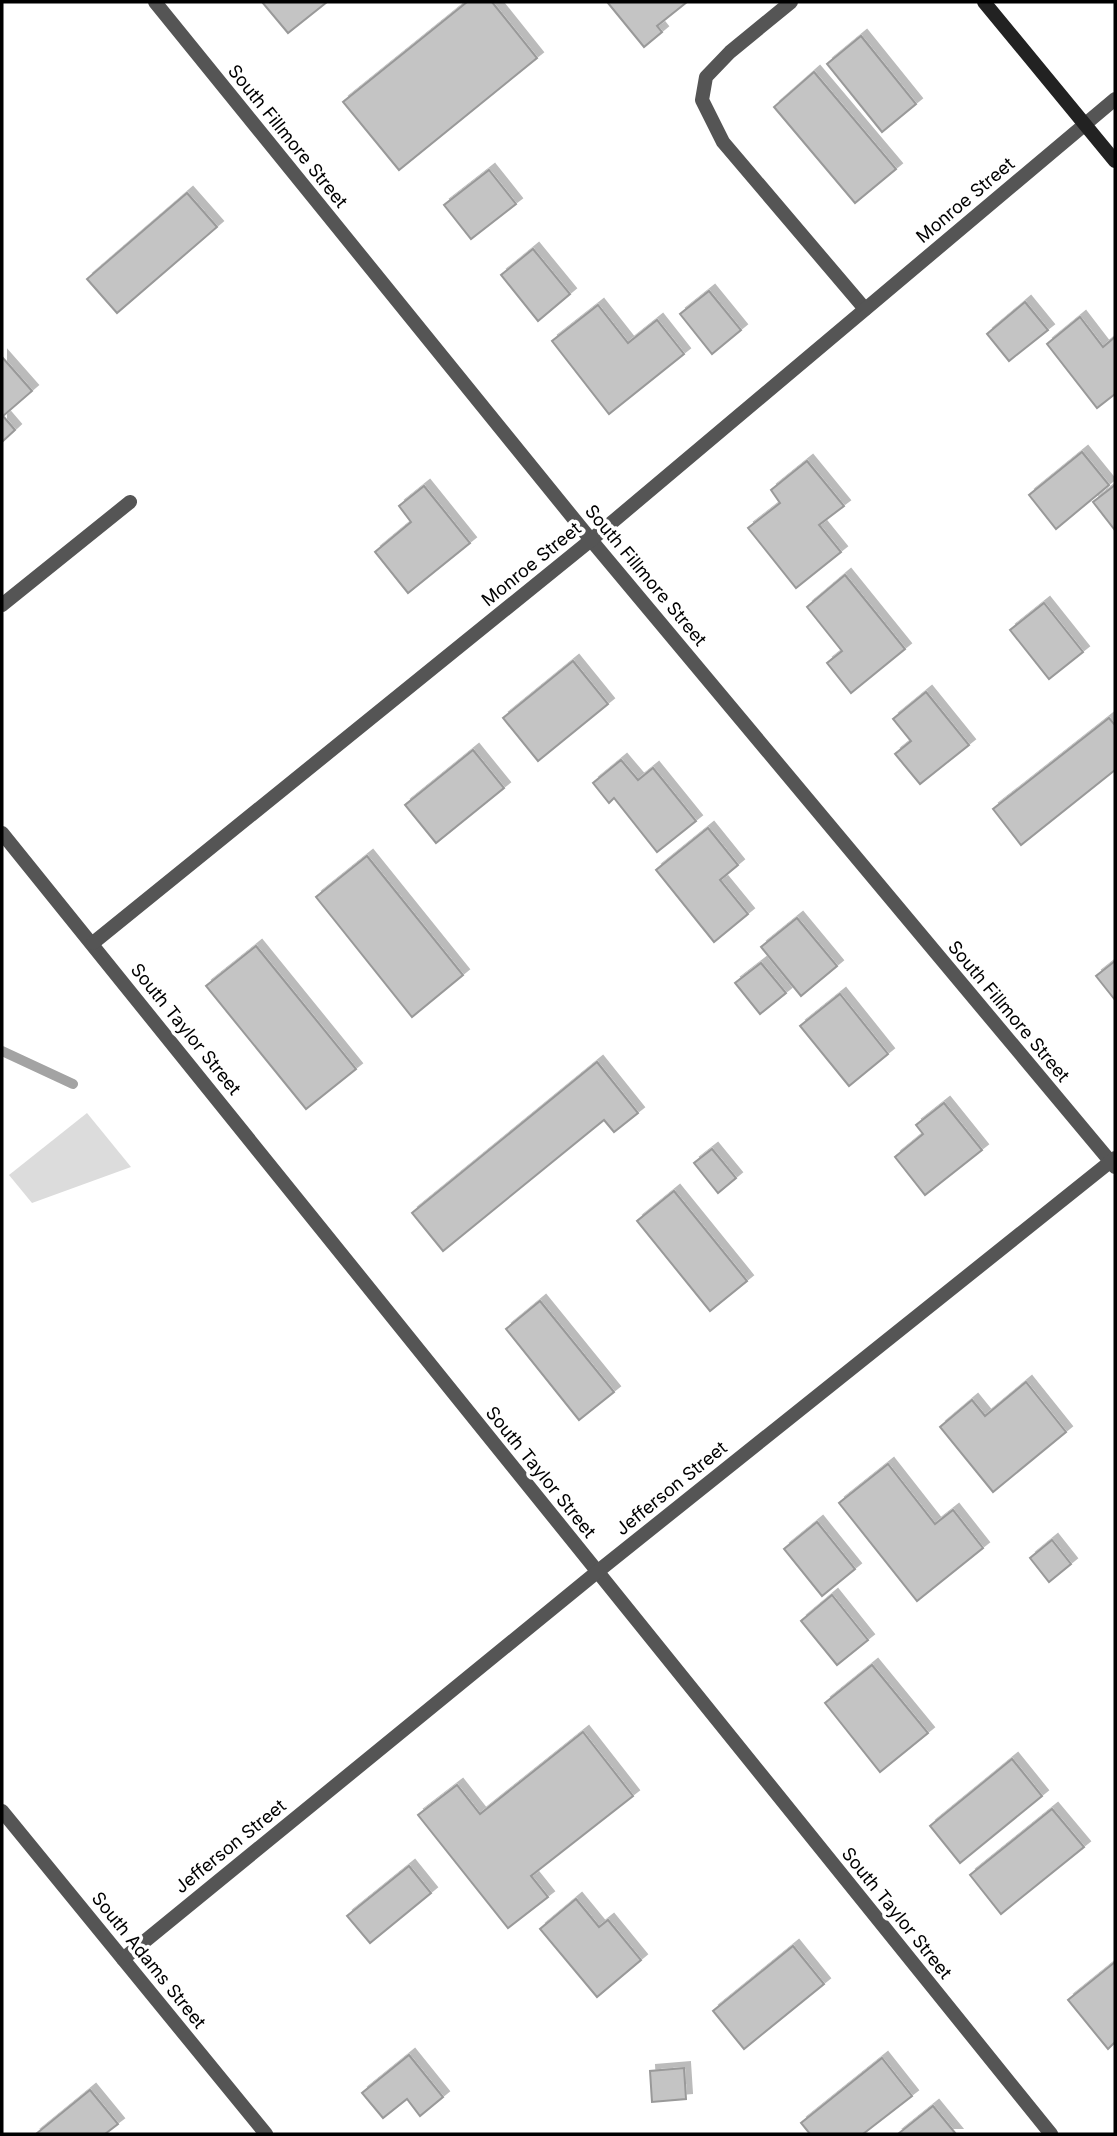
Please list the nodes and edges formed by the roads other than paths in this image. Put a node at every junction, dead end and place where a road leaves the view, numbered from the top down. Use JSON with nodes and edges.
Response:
{"nodes":[{"id":1,"x":155,"y":2,"type":"edge"},
{"id":2,"x":791,"y":2,"type":"edge"},
{"id":3,"x":985,"y":2,"type":"edge"},
{"id":4,"x":1115,"y":99,"type":"edge"},
{"id":5,"x":1085,"y":124,"type":"junction"},
{"id":6,"x":1115,"y":161,"type":"edge"},
{"id":7,"x":865,"y":309,"type":"junction"},
{"id":8,"x":130,"y":502,"type":"dead end"},
{"id":9,"x":591,"y":540,"type":"junction"},
{"id":10,"x":2,"y":605,"type":"edge"},
{"id":11,"x":2,"y":832,"type":"edge"},
{"id":12,"x":93,"y":943,"type":"junction"},
{"id":13,"x":1114,"y":1162,"type":"edge"},
{"id":14,"x":597,"y":1572,"type":"junction"},
{"id":15,"x":2,"y":1811,"type":"edge"},
{"id":16,"x":123,"y":1959,"type":"junction"},
{"id":17,"x":266,"y":2134,"type":"edge"},
{"id":18,"x":1051,"y":2134,"type":"edge"}],
"edges":[{"from":1,"to":9,"type":"street","name":"South Fillmore Street"},
{"from":2,"to":7,"type":"street"},
{"from":3,"to":5,"type":"main road"},
{"from":4,"to":5,"type":"street","name":"Monroe Street"},
{"from":5,"to":6,"type":"main road"},
{"from":5,"to":7,"type":"street","name":"Monroe Street"},
{"from":7,"to":9,"type":"street","name":"Monroe Street"},
{"from":8,"to":10,"type":"street"},
{"from":9,"to":12,"type":"street","name":"Monroe Street"},
{"from":9,"to":13,"type":"street","name":"South Fillmore Street"},
{"from":11,"to":12,"type":"street","name":"South Taylor Street"},
{"from":12,"to":14,"type":"street","name":"South Taylor Street"},
{"from":13,"to":14,"type":"street","name":"Jefferson Street"},
{"from":14,"to":16,"type":"street","name":"Jefferson Street"},
{"from":14,"to":18,"type":"street","name":"South Taylor Street"},
{"from":15,"to":16,"type":"street","name":"South Adams Street"},
{"from":16,"to":17,"type":"street","name":"South Adams Street"}]}
